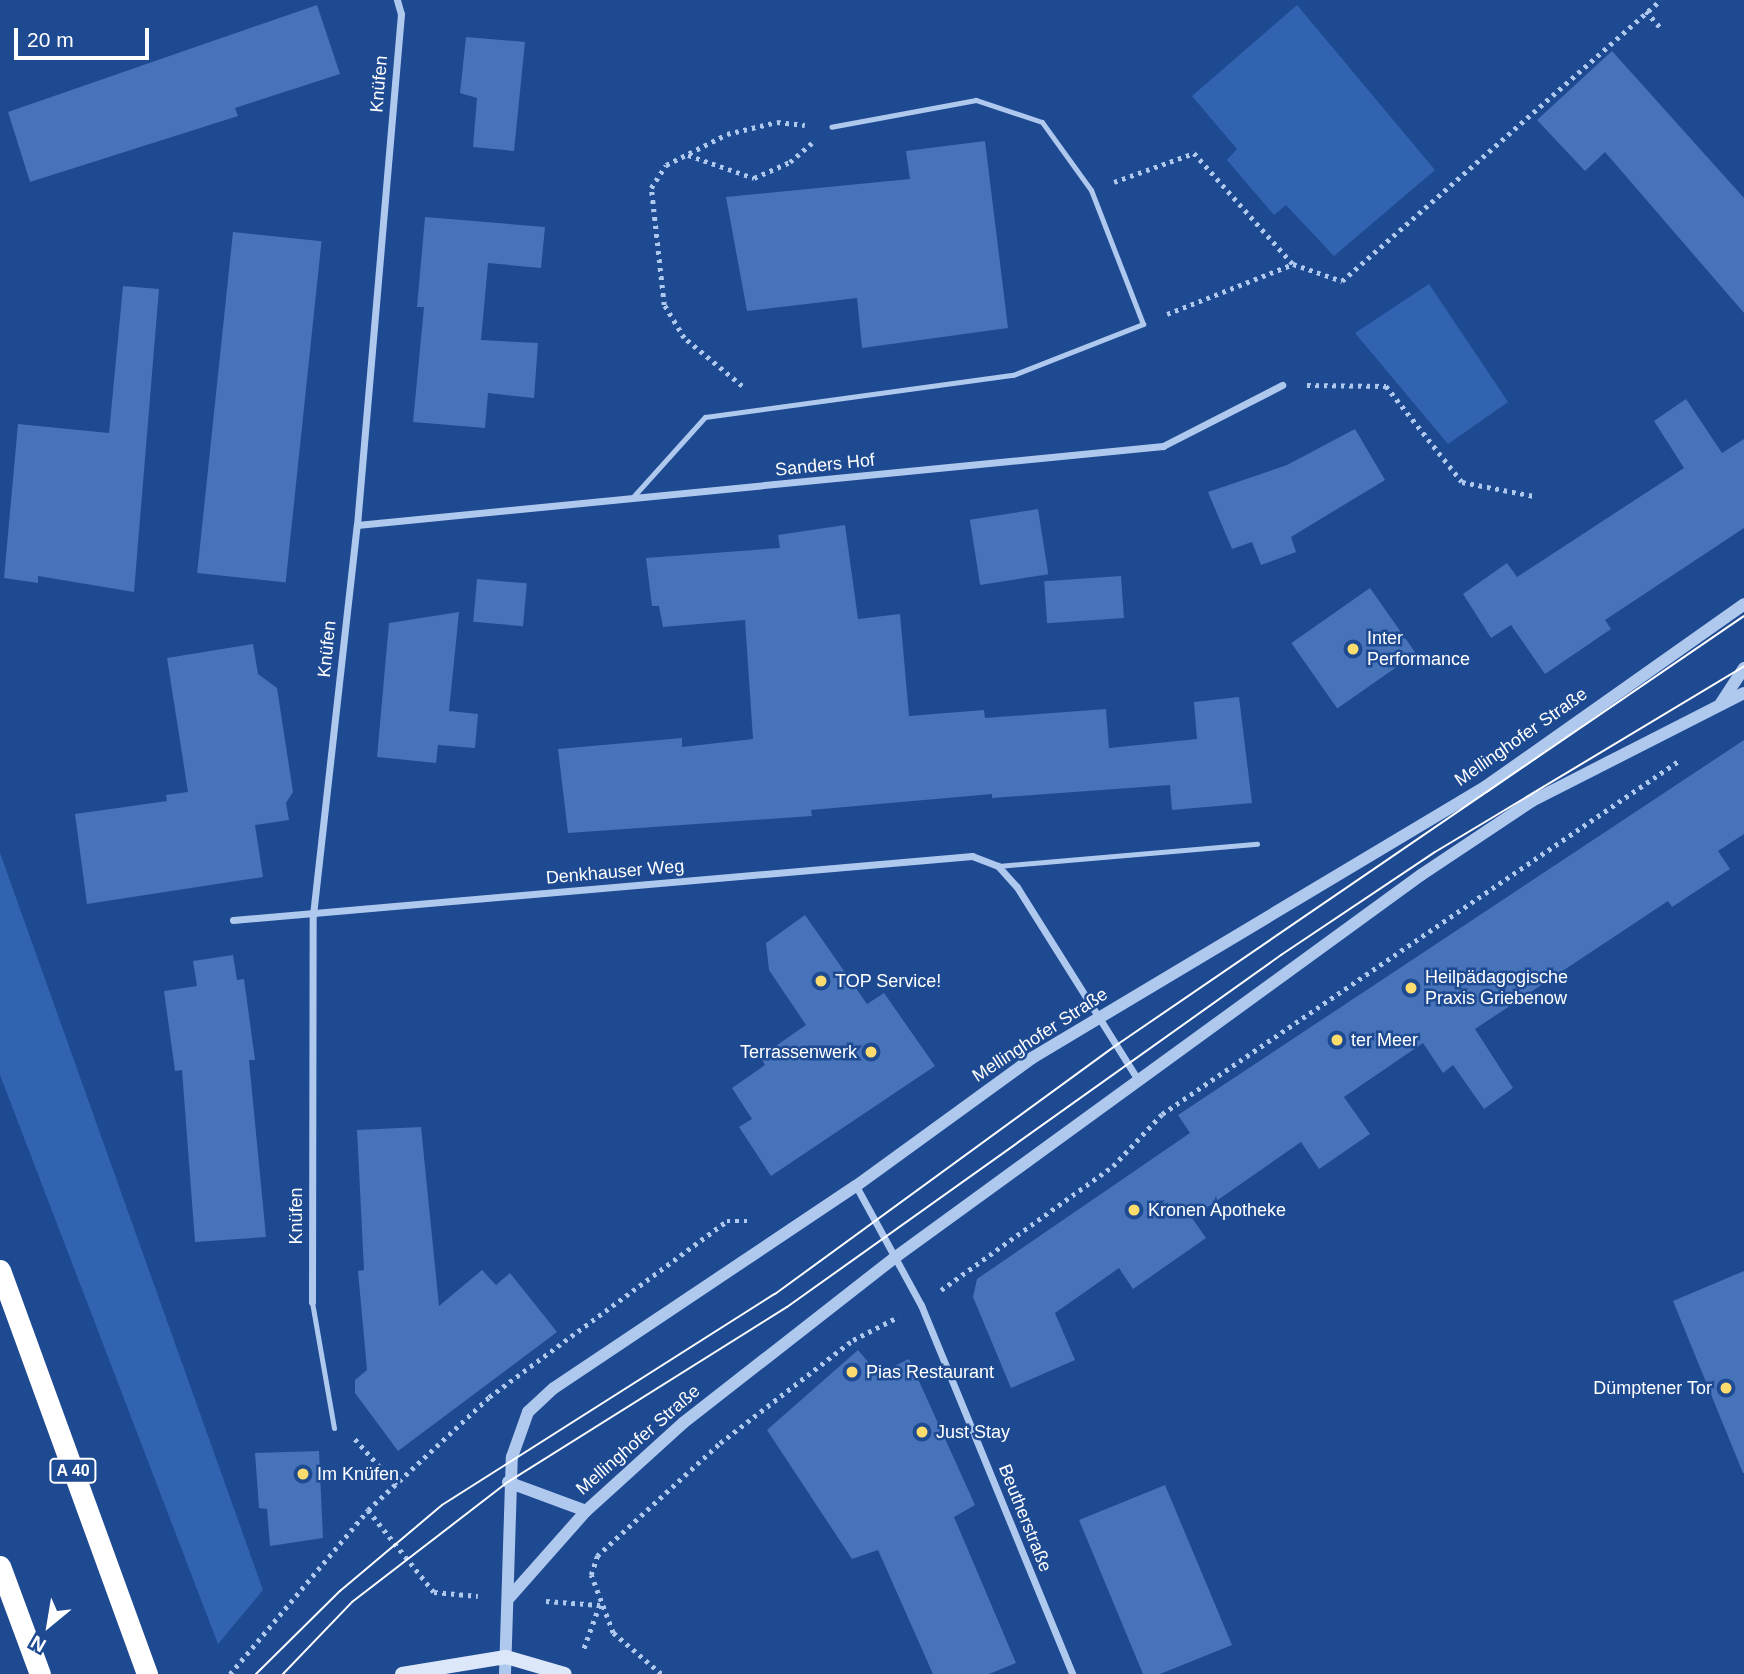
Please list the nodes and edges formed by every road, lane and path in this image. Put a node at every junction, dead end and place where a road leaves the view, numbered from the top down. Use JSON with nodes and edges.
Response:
{"nodes":[{"id":1,"x":397,"y":0,"type":"edge"},
{"id":2,"x":1661,"y":0,"type":"edge"},
{"id":3,"x":1646,"y":12,"type":"junction"},
{"id":4,"x":1660,"y":27,"type":"dead end"},
{"id":5,"x":831,"y":127,"type":"junction"},
{"id":6,"x":688,"y":154,"type":"junction"},
{"id":7,"x":1091,"y":190,"type":"junction"},
{"id":8,"x":1293,"y":264,"type":"junction"},
{"id":9,"x":1143,"y":324,"type":"junction"},
{"id":10,"x":1282,"y":385,"type":"joint"},
{"id":11,"x":770,"y":408,"type":"junction"},
{"id":12,"x":1534,"y":496,"type":"dead end"},
{"id":13,"x":630,"y":500,"type":"junction"},
{"id":14,"x":357,"y":525,"type":"junction"},
{"id":15,"x":1744,"y":604,"type":"edge"},
{"id":16,"x":1744,"y":668,"type":"edge"},
{"id":17,"x":1744,"y":693,"type":"edge"},
{"id":18,"x":1718,"y":706,"type":"junction"},
{"id":19,"x":1680,"y":759,"type":"dead end"},
{"id":20,"x":1257,"y":844,"type":"dead end"},
{"id":21,"x":998,"y":866,"type":"junction"},
{"id":22,"x":313,"y":915,"type":"junction"},
{"id":23,"x":233,"y":920,"type":"dead end"},
{"id":24,"x":1102,"y":1016,"type":"junction"},
{"id":25,"x":1138,"y":1080,"type":"junction"},
{"id":26,"x":856,"y":1186,"type":"junction"},
{"id":27,"x":897,"y":1256,"type":"junction"},
{"id":28,"x":0,"y":1270,"type":"edge"},
{"id":29,"x":312,"y":1302,"type":"joint"},
{"id":30,"x":921,"y":1305,"type":"junction"},
{"id":31,"x":334,"y":1429,"type":"joint"},
{"id":32,"x":508,"y":1482,"type":"junction"},
{"id":33,"x":396,"y":1485,"type":"dead end"},
{"id":34,"x":586,"y":1511,"type":"junction"},
{"id":35,"x":0,"y":1566,"type":"edge"},
{"id":36,"x":509,"y":1598,"type":"junction"},
{"id":37,"x":506,"y":1657,"type":"junction"},
{"id":38,"x":146,"y":1673,"type":"edge"},
{"id":39,"x":40,"y":1674,"type":"edge"},
{"id":40,"x":402,"y":1674,"type":"edge"},
{"id":41,"x":505,"y":1674,"type":"edge"},
{"id":42,"x":565,"y":1674,"type":"edge"},
{"id":43,"x":661,"y":1674,"type":"edge"},
{"id":44,"x":1072,"y":1674,"type":"edge"}],
"edges":[{"from":1,"to":14,"type":"street","name":"Knüfen"},
{"from":2,"to":3,"type":"path"},
{"from":3,"to":4,"type":"path"},
{"from":3,"to":8,"type":"path"},
{"from":5,"to":6,"type":"path"},
{"from":5,"to":6,"type":"path"},
{"from":5,"to":7,"type":"lane"},
{"from":6,"to":11,"type":"path"},
{"from":7,"to":8,"type":"path"},
{"from":7,"to":9,"type":"lane"},
{"from":8,"to":9,"type":"path"},
{"from":9,"to":11,"type":"lane"},
{"from":10,"to":12,"type":"path"},
{"from":10,"to":13,"type":"street","name":"Sanders Hof"},
{"from":11,"to":13,"type":"lane"},
{"from":13,"to":14,"type":"street","name":"Sanders Hof"},
{"from":14,"to":22,"type":"street","name":"Knüfen"},
{"from":15,"to":24,"type":"street","name":"Mellinghofer Straße"},
{"from":16,"to":18,"type":"street"},
{"from":17,"to":18,"type":"street","name":"Mellinghofer Straße"},
{"from":18,"to":25,"type":"street","name":"Mellinghofer Straße"},
{"from":19,"to":30,"type":"path"},
{"from":20,"to":21,"type":"lane","name":"Denkhauser Weg"},
{"from":21,"to":22,"type":"street","name":"Denkhauser Weg"},
{"from":21,"to":24,"type":"street"},
{"from":22,"to":23,"type":"street","name":"Denkhauser Weg"},
{"from":22,"to":29,"type":"street","name":"Knüfen"},
{"from":24,"to":25,"type":"street"},
{"from":24,"to":26,"type":"street","name":"Mellinghofer Straße"},
{"from":25,"to":27,"type":"street","name":"Mellinghofer Straße"},
{"from":26,"to":27,"type":"street","name":"Beutherstraße"},
{"from":26,"to":32,"type":"street","name":"Mellinghofer Straße"},
{"from":27,"to":30,"type":"street","name":"Beutherstraße"},
{"from":27,"to":34,"type":"street","name":"Mellinghofer Straße"},
{"from":28,"to":38,"type":"highway","number":"A 40"},
{"from":29,"to":31,"type":"lane"},
{"from":30,"to":43,"type":"path"},
{"from":30,"to":44,"type":"street","name":"Beutherstraße"},
{"from":31,"to":33,"type":"path"},
{"from":32,"to":34,"type":"street"},
{"from":32,"to":36,"type":"street","name":"Mellinghofer Straße"},
{"from":34,"to":36,"type":"street","name":"Mellinghofer Straße"},
{"from":35,"to":39,"type":"highway"},
{"from":36,"to":37,"type":"street","name":"Mellinghofer Straße"},
{"from":37,"to":40,"type":"main road"},
{"from":37,"to":41,"type":"street","name":"Mellinghofer Straße"},
{"from":37,"to":42,"type":"main road"}]}
